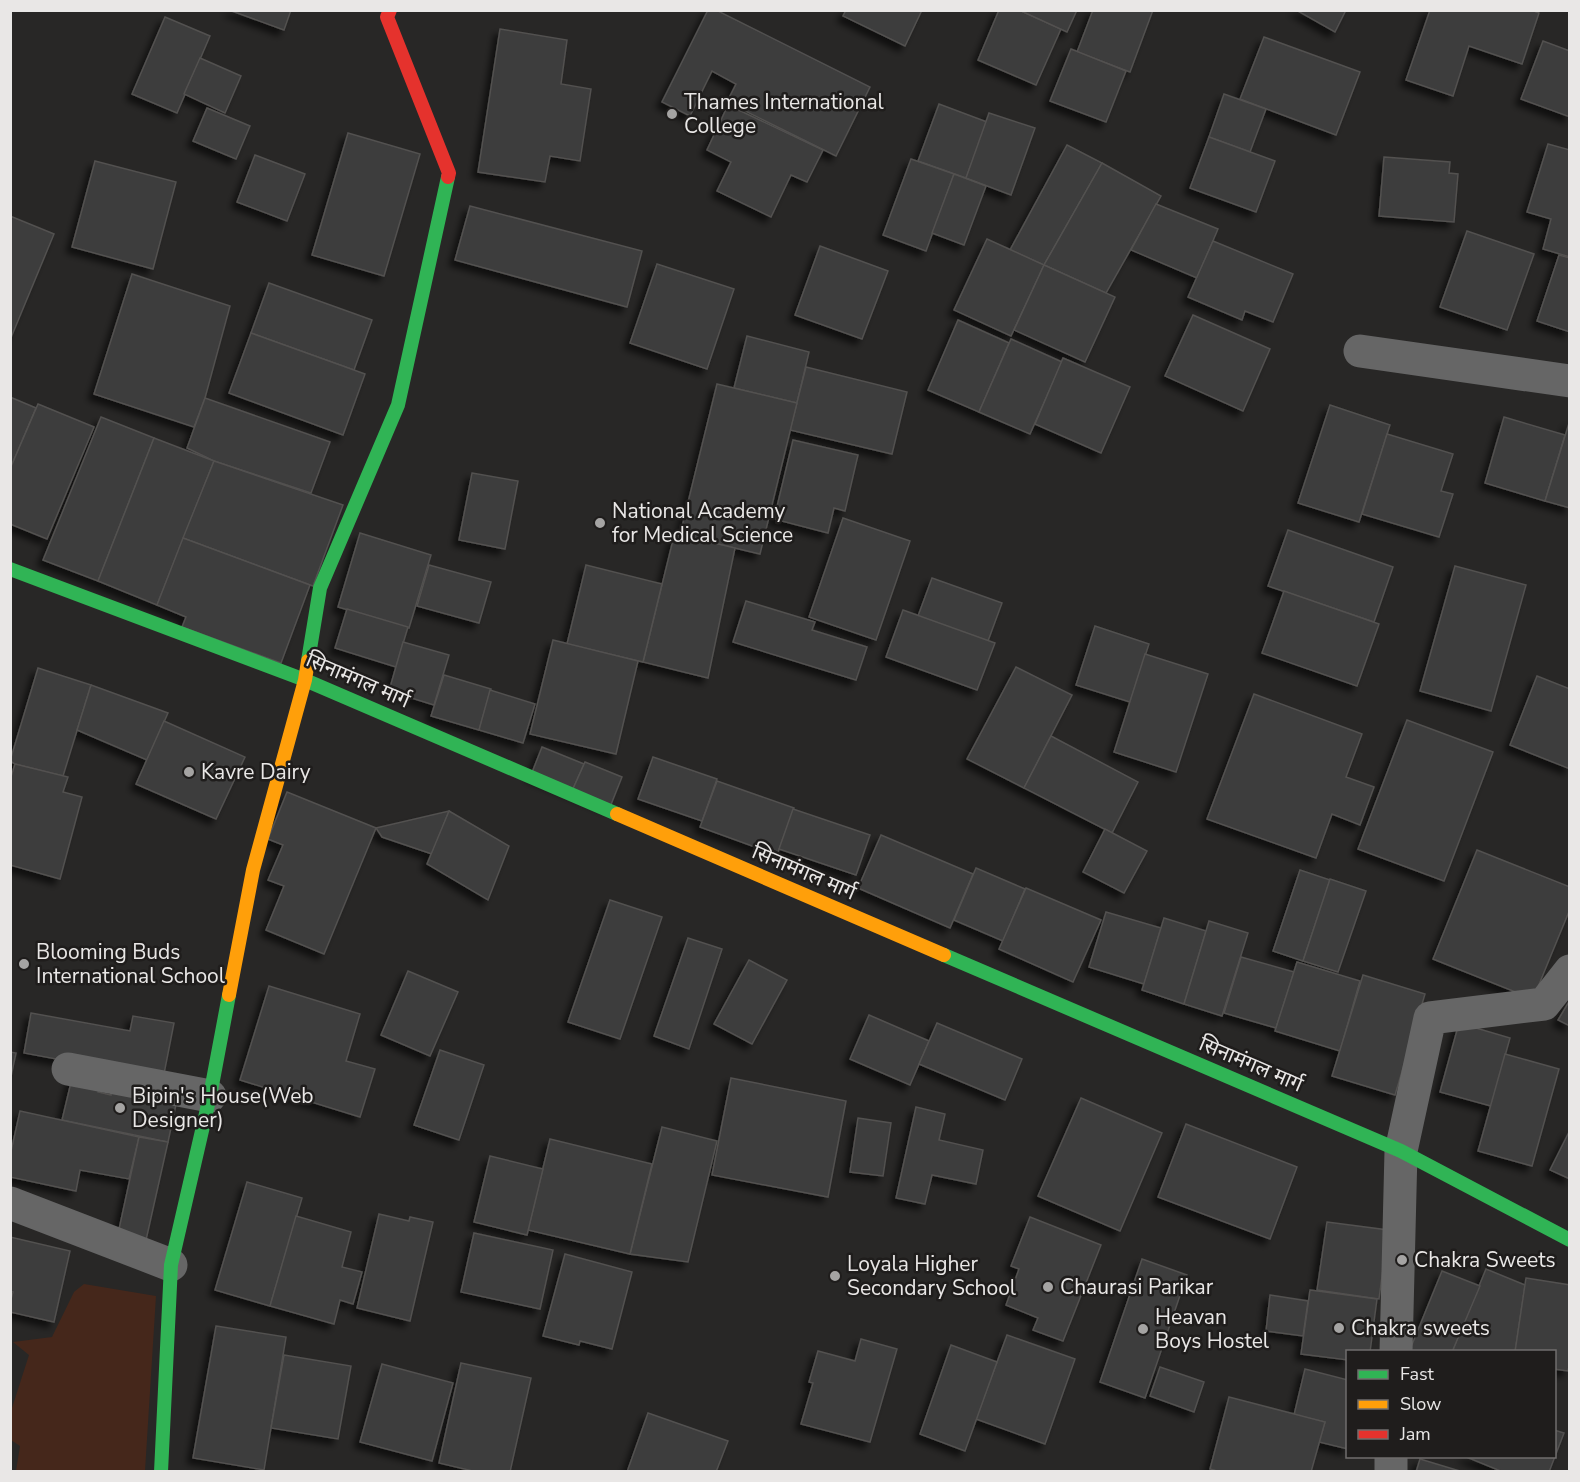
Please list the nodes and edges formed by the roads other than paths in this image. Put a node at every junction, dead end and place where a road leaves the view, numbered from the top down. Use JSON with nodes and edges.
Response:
{"nodes":[{"id":1,"x":390,"y":10,"type":"edge"},
{"id":2,"x":1360,"y":351,"type":"dead end"},
{"id":3,"x":1569,"y":381,"type":"edge"},
{"id":4,"x":10,"y":569,"type":"edge"},
{"id":5,"x":305,"y":680,"type":"junction"},
{"id":6,"x":1569,"y":971,"type":"edge"},
{"id":7,"x":68,"y":1069,"type":"dead end"},
{"id":8,"x":210,"y":1096,"type":"junction"},
{"id":9,"x":1401,"y":1152,"type":"junction"},
{"id":10,"x":10,"y":1203,"type":"edge"},
{"id":11,"x":1569,"y":1240,"type":"edge"},
{"id":12,"x":171,"y":1265,"type":"junction"},
{"id":13,"x":1396,"y":1350,"type":"edge"},
{"id":14,"x":161,"y":1472,"type":"edge"}],
"edges":[{"from":1,"to":5,"type":"main road"},
{"from":2,"to":3,"type":"street"},
{"from":4,"to":5,"type":"main road","name":"सिनामंगल मार्ग"},
{"from":5,"to":8,"type":"main road"},
{"from":5,"to":9,"type":"main road","name":"सिनामंगल मार्ग"},
{"from":6,"to":9,"type":"street"},
{"from":7,"to":8,"type":"street"},
{"from":8,"to":12,"type":"main road"},
{"from":9,"to":11,"type":"main road","name":"सिनामंगल मार्ग"},
{"from":9,"to":13,"type":"street"},
{"from":10,"to":12,"type":"street"},
{"from":12,"to":14,"type":"main road"}]}
